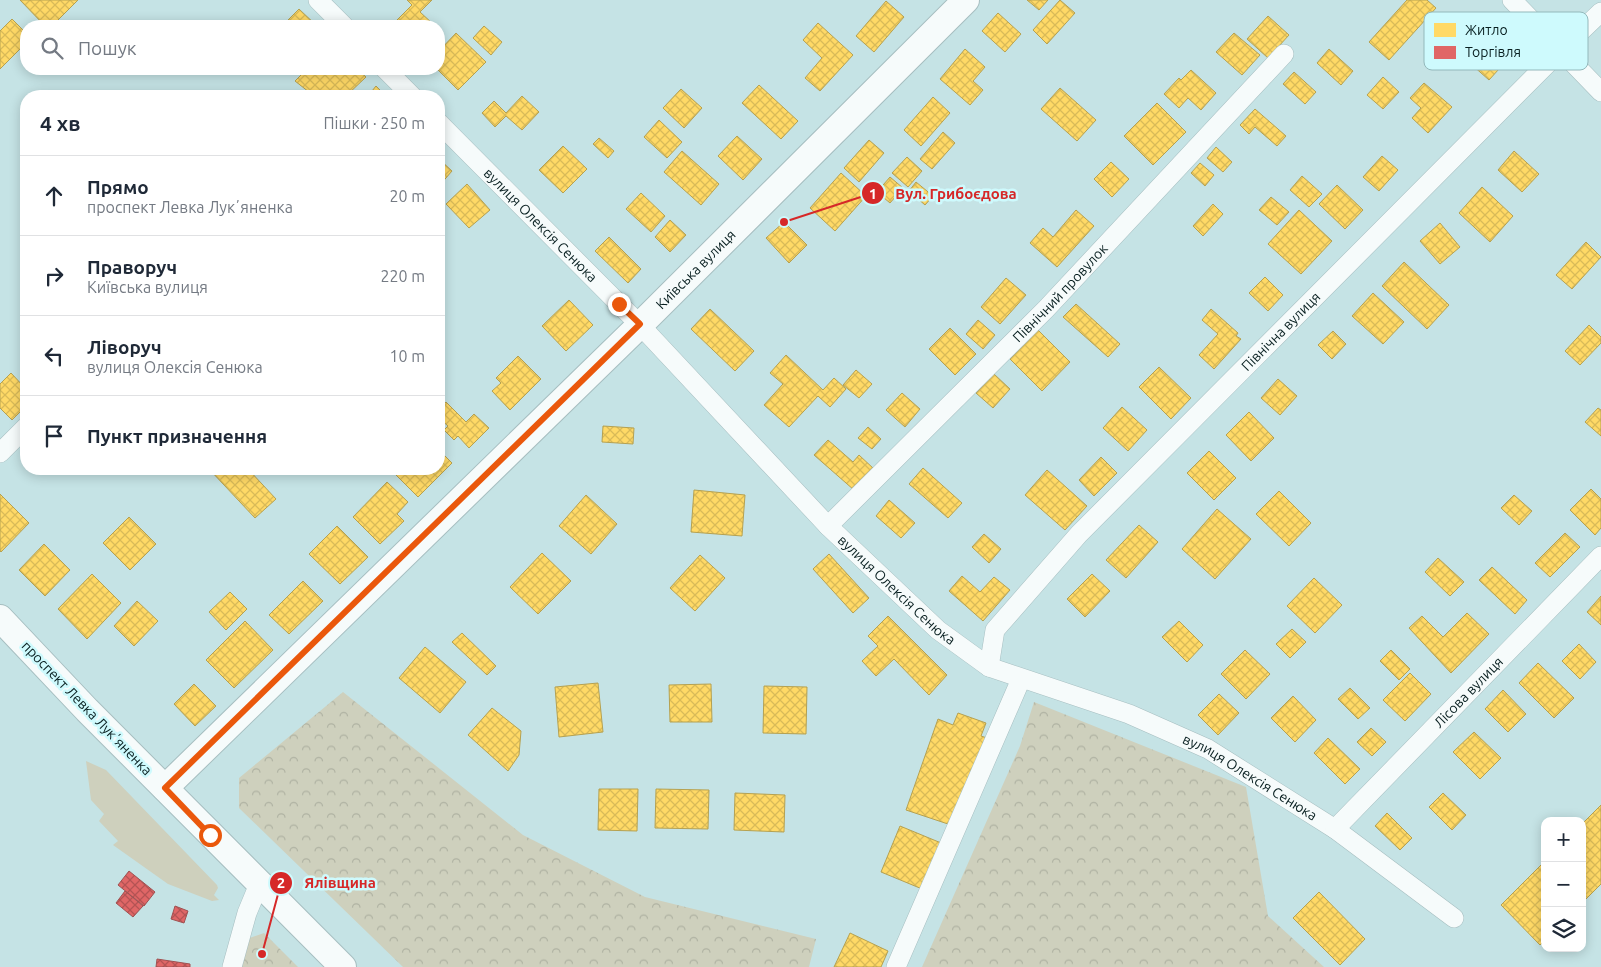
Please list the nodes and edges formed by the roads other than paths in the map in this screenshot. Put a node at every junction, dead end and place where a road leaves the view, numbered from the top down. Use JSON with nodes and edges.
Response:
{"nodes":[{"id":1,"x":318,"y":0,"type":"edge"},
{"id":2,"x":966,"y":0,"type":"edge"},
{"id":3,"x":1512,"y":0,"type":"edge"},
{"id":4,"x":1523,"y":12,"type":"edge"},
{"id":5,"x":1601,"y":12,"type":"edge"},
{"id":6,"x":338,"y":20,"type":"edge"},
{"id":7,"x":1588,"y":24,"type":"edge"},
{"id":8,"x":1284,"y":54,"type":"dead end"},
{"id":9,"x":1541,"y":70,"type":"edge"},
{"id":10,"x":1579,"y":70,"type":"edge"},
{"id":11,"x":391,"y":75,"type":"edge"},
{"id":12,"x":406,"y":90,"type":"edge"},
{"id":13,"x":1601,"y":92,"type":"edge"},
{"id":14,"x":445,"y":129,"type":"edge"},
{"id":15,"x":640,"y":324,"type":"junction"},
{"id":16,"x":20,"y":433,"type":"edge"},
{"id":17,"x":0,"y":453,"type":"edge"},
{"id":18,"x":828,"y":526,"type":"junction"},
{"id":19,"x":1601,"y":556,"type":"edge"},
{"id":20,"x":0,"y":618,"type":"edge"},
{"id":21,"x":989,"y":667,"type":"junction"},
{"id":22,"x":1021,"y":679,"type":"junction"},
{"id":23,"x":165,"y":788,"type":"junction"},
{"id":24,"x":1335,"y":829,"type":"junction"},
{"id":25,"x":259,"y":884,"type":"junction"},
{"id":26,"x":1454,"y":918,"type":"dead end"},
{"id":27,"x":232,"y":967,"type":"edge"},
{"id":28,"x":343,"y":967,"type":"edge"},
{"id":29,"x":896,"y":967,"type":"edge"}],
"edges":[{"from":1,"to":6,"type":"street"},
{"from":2,"to":15,"type":"main road","name":"Київська вулиця"},
{"from":3,"to":4,"type":"street"},
{"from":5,"to":7,"type":"street","name":"Північна вулиця"},
{"from":8,"to":18,"type":"street","name":"Північний провулок"},
{"from":9,"to":21,"type":"street","name":"Північна вулиця"},
{"from":10,"to":13,"type":"street"},
{"from":11,"to":12,"type":"street"},
{"from":14,"to":15,"type":"street","name":"вулиця Олексія Сенюка"},
{"from":15,"to":18,"type":"street","name":"вулиця Олексія Сенюка"},
{"from":15,"to":23,"type":"main road","name":"Київська вулиця"},
{"from":16,"to":17,"type":"street"},
{"from":18,"to":21,"type":"street","name":"вулиця Олексія Сенюка"},
{"from":19,"to":24,"type":"street","name":"Лісова вулиця"},
{"from":20,"to":23,"type":"main road","name":"проспект Левка Лукʼяненка"},
{"from":21,"to":22,"type":"street","name":"вулиця Олексія Сенюка"},
{"from":22,"to":24,"type":"street","name":"вулиця Олексія Сенюка"},
{"from":22,"to":29,"type":"street"},
{"from":23,"to":25,"type":"main road","name":"проспект Левка Лукʼяненка"},
{"from":24,"to":26,"type":"street","name":"вулиця Олексія Сенюка"},
{"from":25,"to":27,"type":"street"},
{"from":25,"to":28,"type":"main road","name":"проспект Левка Лукʼяненка"}]}
